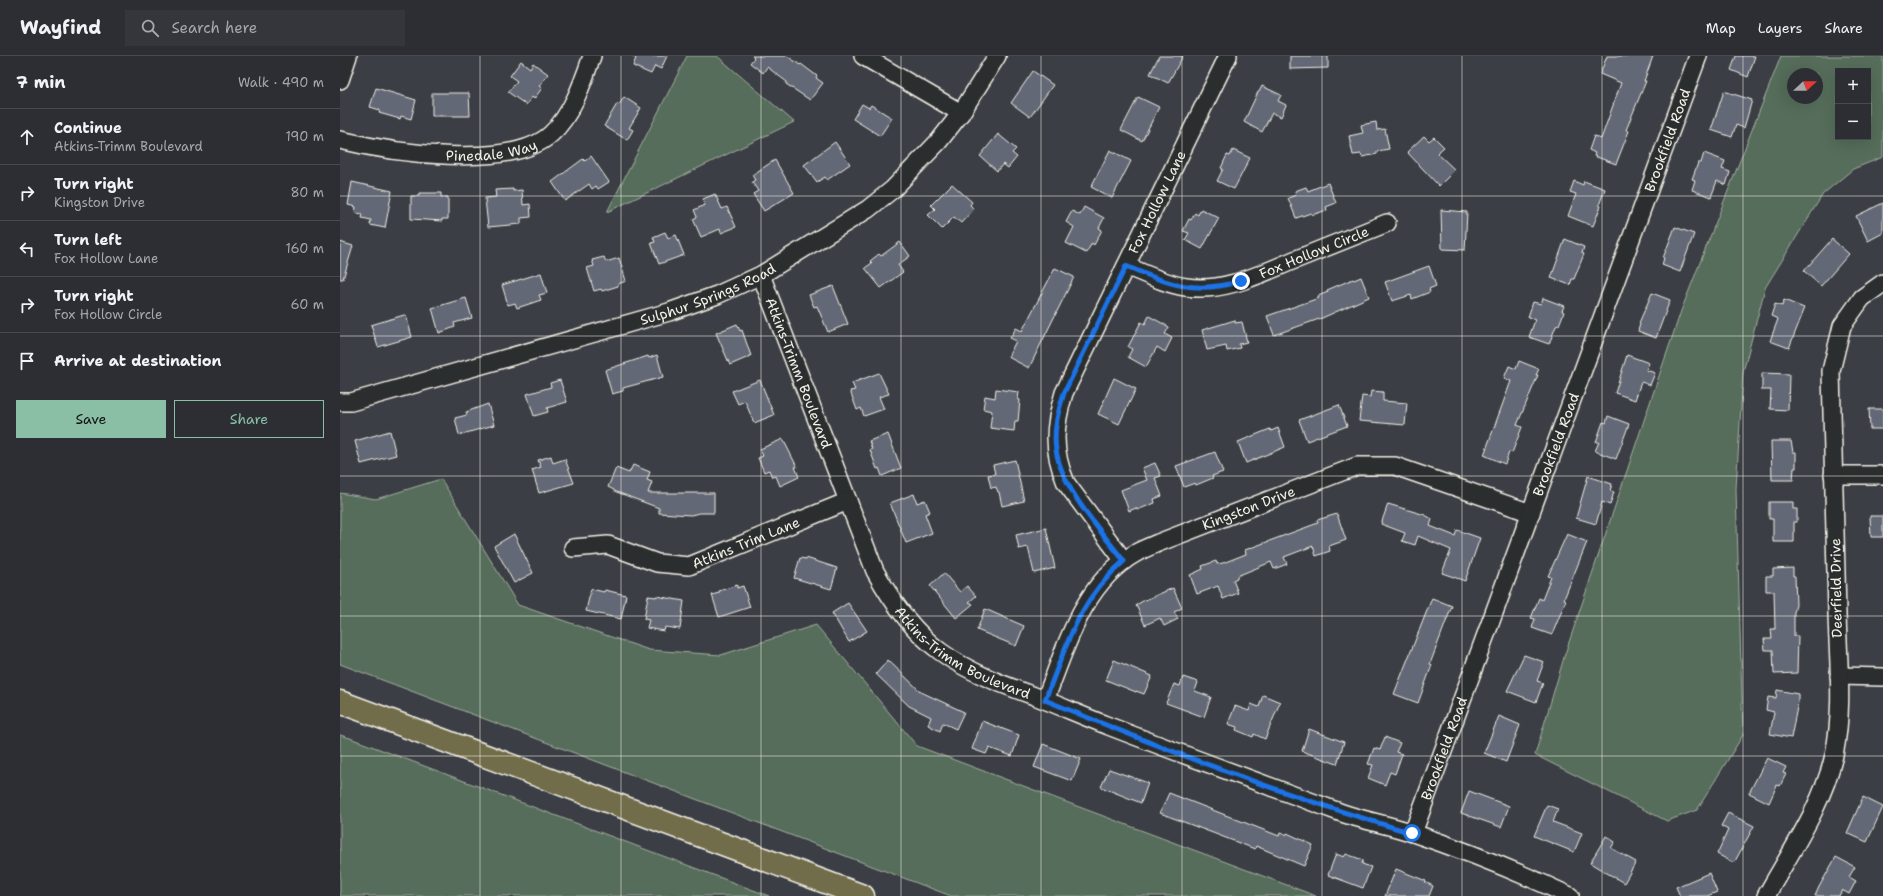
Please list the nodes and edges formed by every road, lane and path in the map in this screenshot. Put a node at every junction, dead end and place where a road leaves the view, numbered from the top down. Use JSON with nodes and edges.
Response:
{"nodes":[{"id":1,"x":348,"y":56,"type":"edge"},
{"id":2,"x":592,"y":56,"type":"edge"},
{"id":3,"x":863,"y":56,"type":"edge"},
{"id":4,"x":997,"y":56,"type":"edge"},
{"id":5,"x":1228,"y":56,"type":"edge"},
{"id":6,"x":1698,"y":56,"type":"edge"},
{"id":7,"x":340,"y":80,"type":"edge"},
{"id":8,"x":961,"y":113,"type":"junction"},
{"id":9,"x":340,"y":140,"type":"edge"},
{"id":10,"x":1387,"y":223,"type":"dead end"},
{"id":11,"x":1126,"y":266,"type":"junction"},
{"id":12,"x":760,"y":276,"type":"junction"},
{"id":13,"x":1883,"y":283,"type":"edge"},
{"id":14,"x":340,"y":402,"type":"edge"},
{"id":15,"x":1833,"y":475,"type":"junction"},
{"id":16,"x":1883,"y":475,"type":"edge"},
{"id":17,"x":848,"y":501,"type":"junction"},
{"id":18,"x":1531,"y":513,"type":"junction"},
{"id":19,"x":573,"y":548,"type":"dead end"},
{"id":20,"x":1124,"y":561,"type":"junction"},
{"id":21,"x":1839,"y":676,"type":"junction"},
{"id":22,"x":1883,"y":677,"type":"edge"},
{"id":23,"x":1045,"y":700,"type":"junction"},
{"id":24,"x":340,"y":702,"type":"edge"},
{"id":25,"x":1412,"y":833,"type":"junction"},
{"id":26,"x":863,"y":896,"type":"edge"},
{"id":27,"x":1570,"y":896,"type":"edge"},
{"id":28,"x":1766,"y":896,"type":"edge"}],
"edges":[{"from":1,"to":7,"type":"street"},
{"from":2,"to":9,"type":"street","name":"Pinedale Way"},
{"from":3,"to":8,"type":"street"},
{"from":4,"to":8,"type":"street","name":"Sulphur Springs Road"},
{"from":5,"to":11,"type":"street","name":"Fox Hollow Lane"},
{"from":6,"to":18,"type":"street","name":"Brookfield Road"},
{"from":8,"to":12,"type":"street","name":"Sulphur Springs Road"},
{"from":10,"to":11,"type":"street","name":"Fox Hollow Circle"},
{"from":11,"to":20,"type":"street","name":"Fox Hollow Lane"},
{"from":12,"to":14,"type":"street","name":"Sulphur Springs Road"},
{"from":12,"to":17,"type":"street","name":"Atkins-Trimm Boulevard"},
{"from":13,"to":15,"type":"street","name":"Deerfield Drive"},
{"from":15,"to":16,"type":"street"},
{"from":15,"to":21,"type":"street","name":"Deerfield Drive"},
{"from":17,"to":19,"type":"street","name":"Atkins Trim Lane"},
{"from":17,"to":23,"type":"street","name":"Atkins-Trimm Boulevard"},
{"from":18,"to":20,"type":"street","name":"Kingston Drive"},
{"from":18,"to":25,"type":"street","name":"Brookfield Road"},
{"from":20,"to":23,"type":"street","name":"Kingston Drive"},
{"from":21,"to":22,"type":"street"},
{"from":21,"to":28,"type":"street","name":"Deerfield Drive"},
{"from":23,"to":25,"type":"street","name":"Atkins-Trimm Boulevard"},
{"from":24,"to":26,"type":"highway"},
{"from":25,"to":27,"type":"street","name":"Atkins-Trimm Boulevard"}]}
